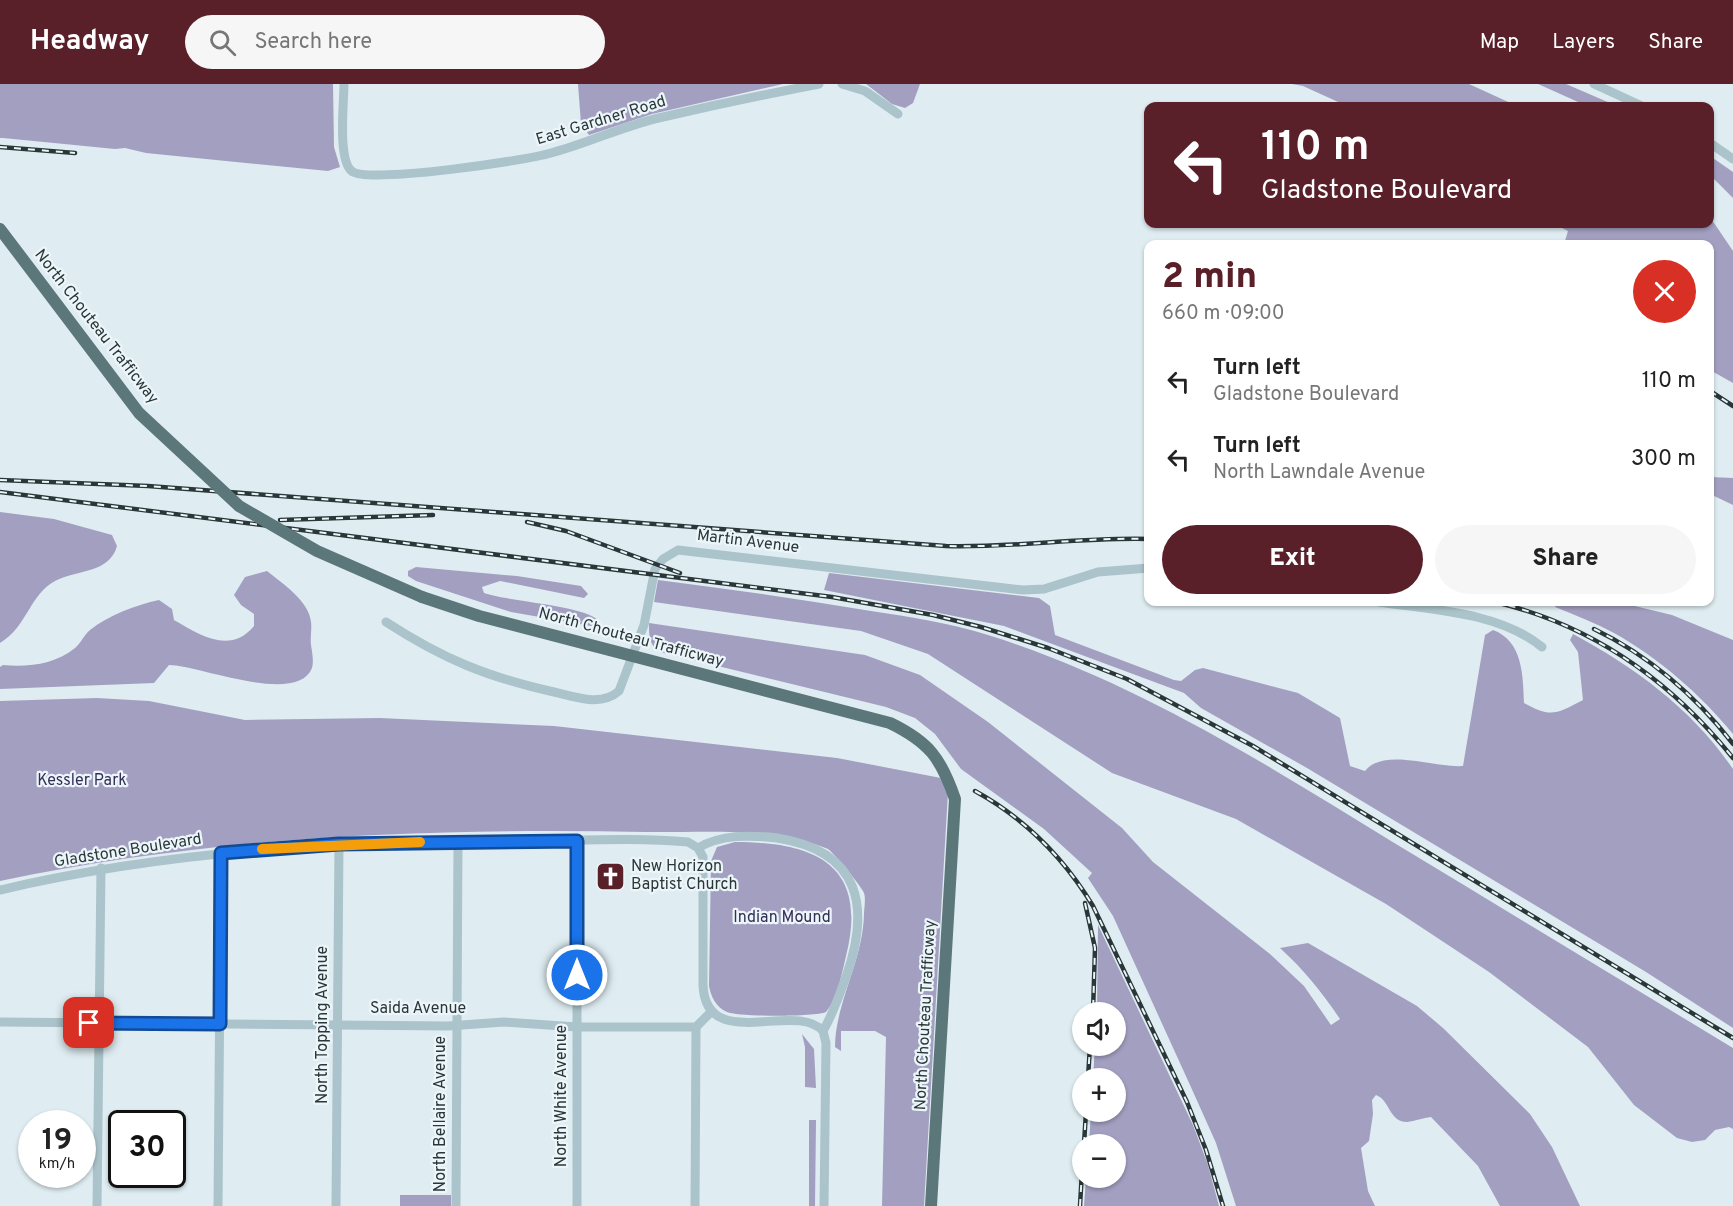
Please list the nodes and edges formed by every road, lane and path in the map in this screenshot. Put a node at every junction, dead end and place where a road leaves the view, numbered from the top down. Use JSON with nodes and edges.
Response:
{"nodes":[{"id":1,"x":344,"y":84,"type":"edge"},
{"id":2,"x":819,"y":84,"type":"edge"},
{"id":3,"x":842,"y":84,"type":"edge"},
{"id":4,"x":1594,"y":84,"type":"edge"},
{"id":5,"x":1633,"y":102,"type":"edge"},
{"id":6,"x":898,"y":114,"type":"dead end"},
{"id":7,"x":1714,"y":146,"type":"edge"},
{"id":8,"x":1733,"y":159,"type":"edge"},
{"id":9,"x":0,"y":229,"type":"edge"},
{"id":10,"x":1144,"y":568,"type":"edge"},
{"id":11,"x":1404,"y":606,"type":"edge"},
{"id":12,"x":386,"y":622,"type":"dead end"},
{"id":13,"x":1542,"y":647,"type":"dead end"},
{"id":14,"x":634,"y":656,"type":"junction"},
{"id":15,"x":458,"y":841,"type":"junction"},
{"id":16,"x":577,"y":841,"type":"junction"},
{"id":17,"x":339,"y":844,"type":"junction"},
{"id":18,"x":698,"y":848,"type":"junction"},
{"id":19,"x":221,"y":853,"type":"junction"},
{"id":20,"x":101,"y":868,"type":"junction"},
{"id":21,"x":0,"y":890,"type":"edge"},
{"id":22,"x":712,"y":1011,"type":"junction"},
{"id":23,"x":0,"y":1022,"type":"edge"},
{"id":24,"x":99,"y":1023,"type":"junction"},
{"id":25,"x":220,"y":1024,"type":"junction"},
{"id":26,"x":338,"y":1025,"type":"junction"},
{"id":27,"x":457,"y":1026,"type":"junction"},
{"id":28,"x":577,"y":1027,"type":"junction"},
{"id":29,"x":696,"y":1027,"type":"junction"},
{"id":30,"x":823,"y":1031,"type":"junction"},
{"id":31,"x":97,"y":1206,"type":"edge"},
{"id":32,"x":218,"y":1206,"type":"edge"},
{"id":33,"x":336,"y":1206,"type":"edge"},
{"id":34,"x":456,"y":1206,"type":"edge"},
{"id":35,"x":577,"y":1206,"type":"edge"},
{"id":36,"x":695,"y":1206,"type":"edge"},
{"id":37,"x":824,"y":1206,"type":"edge"},
{"id":38,"x":931,"y":1206,"type":"edge"}],
"edges":[{"from":1,"to":2,"type":"street","name":"East Gardner Road"},
{"from":3,"to":6,"type":"street"},
{"from":4,"to":5,"type":"street"},
{"from":7,"to":8,"type":"street"},
{"from":9,"to":14,"type":"main road","name":"North Chouteau Trafficway","bridge":true},
{"from":10,"to":14,"type":"street","name":"Martin Avenue"},
{"from":11,"to":13,"type":"street"},
{"from":12,"to":14,"type":"street","name":"Martin Avenue"},
{"from":14,"to":38,"type":"main road","name":"North Chouteau Trafficway"},
{"from":15,"to":16,"type":"street","name":"Gladstone Boulevard"},
{"from":15,"to":17,"type":"street","name":"Gladstone Boulevard"},
{"from":15,"to":27,"type":"street","name":"North Bellaire Avenue"},
{"from":16,"to":18,"type":"street","name":"Gladstone Boulevard"},
{"from":16,"to":28,"type":"street","name":"North White Avenue"},
{"from":17,"to":19,"type":"street","name":"Gladstone Boulevard"},
{"from":17,"to":26,"type":"street","name":"North Topping Avenue"},
{"from":18,"to":22,"type":"street"},
{"from":18,"to":30,"type":"street"},
{"from":19,"to":20,"type":"street","name":"Gladstone Boulevard"},
{"from":19,"to":25,"type":"street"},
{"from":20,"to":21,"type":"street","name":"Gladstone Boulevard"},
{"from":20,"to":24,"type":"street"},
{"from":22,"to":29,"type":"street"},
{"from":22,"to":30,"type":"street"},
{"from":23,"to":24,"type":"street","name":"Saida Avenue"},
{"from":24,"to":25,"type":"street","name":"Saida Avenue"},
{"from":24,"to":31,"type":"street"},
{"from":25,"to":26,"type":"street","name":"Saida Avenue"},
{"from":25,"to":32,"type":"street"},
{"from":26,"to":27,"type":"street","name":"Saida Avenue"},
{"from":26,"to":33,"type":"street","name":"North Topping Avenue"},
{"from":27,"to":28,"type":"street","name":"Saida Avenue"},
{"from":27,"to":34,"type":"street","name":"North Bellaire Avenue"},
{"from":28,"to":29,"type":"street","name":"Saida Avenue"},
{"from":28,"to":35,"type":"street","name":"North White Avenue"},
{"from":29,"to":36,"type":"street"},
{"from":30,"to":37,"type":"street"}]}
